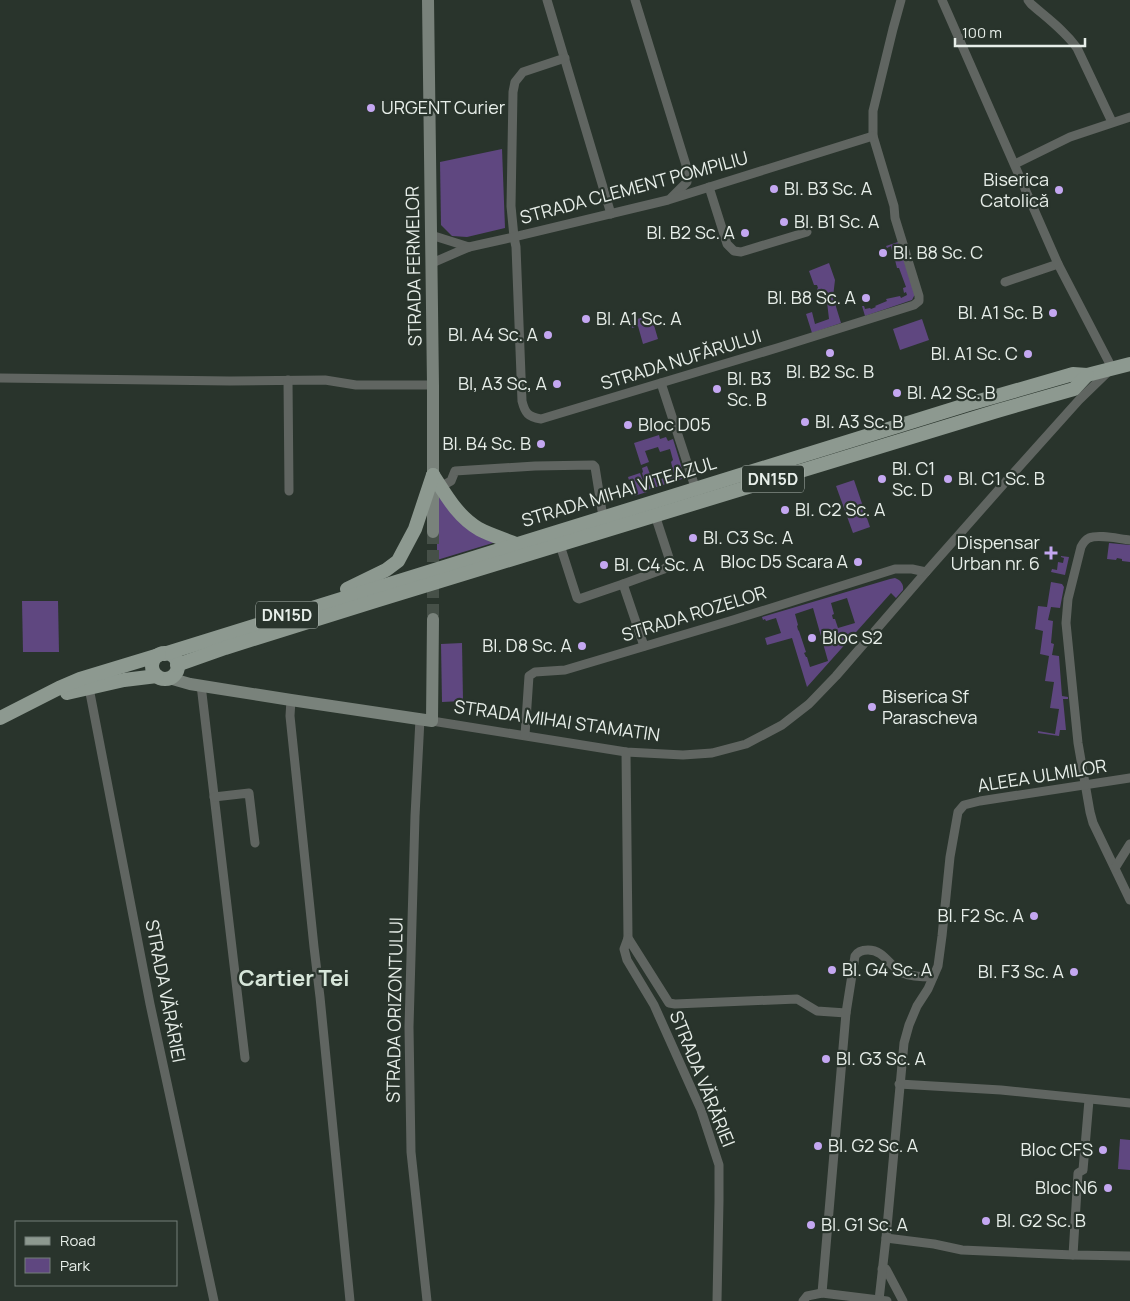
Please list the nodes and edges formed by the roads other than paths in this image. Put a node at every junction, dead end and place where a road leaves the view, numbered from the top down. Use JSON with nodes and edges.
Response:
{"nodes":[{"id":1,"x":428,"y":0,"type":"edge"},
{"id":2,"x":547,"y":0,"type":"edge"},
{"id":3,"x":635,"y":0,"type":"edge"},
{"id":4,"x":902,"y":0,"type":"edge"},
{"id":5,"x":942,"y":0,"type":"edge"},
{"id":6,"x":1028,"y":0,"type":"edge"},
{"id":7,"x":565,"y":58,"type":"junction"},
{"id":8,"x":1130,"y":117,"type":"edge"},
{"id":9,"x":1112,"y":122,"type":"junction"},
{"id":10,"x":873,"y":136,"type":"junction"},
{"id":11,"x":1015,"y":164,"type":"junction"},
{"id":12,"x":709,"y":188,"type":"junction"},
{"id":13,"x":668,"y":200,"type":"junction"},
{"id":14,"x":611,"y":214,"type":"junction"},
{"id":15,"x":807,"y":232,"type":"dead end"},
{"id":16,"x":431,"y":235,"type":"junction"},
{"id":17,"x":514,"y":237,"type":"junction"},
{"id":18,"x":470,"y":246,"type":"junction"},
{"id":19,"x":432,"y":263,"type":"junction"},
{"id":20,"x":1058,"y":264,"type":"junction"},
{"id":21,"x":1005,"y":282,"type":"dead end"},
{"id":22,"x":1130,"y":364,"type":"edge"},
{"id":23,"x":1112,"y":368,"type":"junction"},
{"id":24,"x":1087,"y":375,"type":"junction"},
{"id":25,"x":0,"y":378,"type":"edge"},
{"id":26,"x":288,"y":380,"type":"junction"},
{"id":27,"x":661,"y":383,"type":"junction"},
{"id":28,"x":433,"y":385,"type":"junction"},
{"id":29,"x":1076,"y":395,"type":"junction"},
{"id":30,"x":432,"y":475,"type":"junction"},
{"id":31,"x":440,"y":487,"type":"junction"},
{"id":32,"x":290,"y":491,"type":"dead end"},
{"id":33,"x":697,"y":495,"type":"junction"},
{"id":34,"x":655,"y":515,"type":"junction"},
{"id":35,"x":603,"y":517,"type":"junction"},
{"id":36,"x":433,"y":532,"type":"tunnel mouth"},
{"id":37,"x":574,"y":534,"type":"junction"},
{"id":38,"x":1130,"y":540,"type":"edge"},
{"id":39,"x":516,"y":544,"type":"junction"},
{"id":40,"x":560,"y":545,"type":"junction"},
{"id":41,"x":926,"y":572,"type":"junction"},
{"id":42,"x":623,"y":584,"type":"junction"},
{"id":43,"x":306,"y":609,"type":"junction"},
{"id":44,"x":433,"y":619,"type":"tunnel mouth"},
{"id":45,"x":644,"y":646,"type":"junction"},
{"id":46,"x":162,"y":654,"type":"junction"},
{"id":47,"x":178,"y":665,"type":"junction"},
{"id":48,"x":163,"y":677,"type":"junction"},
{"id":49,"x":201,"y":686,"type":"junction"},
{"id":50,"x":88,"y":687,"type":"junction"},
{"id":51,"x":291,"y":700,"type":"junction"},
{"id":52,"x":25,"y":705,"type":"junction"},
{"id":53,"x":0,"y":718,"type":"edge"},
{"id":54,"x":426,"y":720,"type":"junction"},
{"id":55,"x":524,"y":735,"type":"junction"},
{"id":56,"x":626,"y":752,"type":"junction"},
{"id":57,"x":1130,"y":778,"type":"edge"},
{"id":58,"x":1085,"y":786,"type":"junction"},
{"id":59,"x":214,"y":798,"type":"junction"},
{"id":60,"x":255,"y":843,"type":"dead end"},
{"id":61,"x":1130,"y":844,"type":"edge"},
{"id":62,"x":1115,"y":868,"type":"junction"},
{"id":63,"x":1130,"y":900,"type":"edge"},
{"id":64,"x":628,"y":938,"type":"junction"},
{"id":65,"x":933,"y":977,"type":"junction"},
{"id":66,"x":846,"y":1013,"type":"junction"},
{"id":67,"x":245,"y":1058,"type":"dead end"},
{"id":68,"x":900,"y":1084,"type":"junction"},
{"id":69,"x":1089,"y":1100,"type":"junction"},
{"id":70,"x":1130,"y":1104,"type":"edge"},
{"id":71,"x":886,"y":1238,"type":"junction"},
{"id":72,"x":1073,"y":1255,"type":"junction"},
{"id":73,"x":1130,"y":1256,"type":"edge"},
{"id":74,"x":882,"y":1268,"type":"junction"},
{"id":75,"x":822,"y":1293,"type":"junction"},
{"id":76,"x":883,"y":1300,"type":"edge"},
{"id":77,"x":214,"y":1301,"type":"edge"},
{"id":78,"x":350,"y":1301,"type":"edge"},
{"id":79,"x":427,"y":1301,"type":"edge"},
{"id":80,"x":717,"y":1301,"type":"edge"},
{"id":81,"x":803,"y":1301,"type":"edge"},
{"id":82,"x":902,"y":1301,"type":"edge"}],
"edges":[{"from":1,"to":16,"type":"street","name":"STRADA FERMELOR"},
{"from":2,"to":7,"type":"street"},
{"from":3,"to":13,"type":"street"},
{"from":4,"to":10,"type":"street","name":"STRADA NUFĂRULUI"},
{"from":5,"to":11,"type":"street"},
{"from":6,"to":9,"type":"street"},
{"from":7,"to":14,"type":"street"},
{"from":7,"to":17,"type":"street","name":"STRADA NUFĂRULUI"},
{"from":8,"to":9,"type":"street"},
{"from":9,"to":11,"type":"street"},
{"from":10,"to":12,"type":"street","name":"STRADA CLEMENT POMPILIU"},
{"from":10,"to":27,"type":"street","name":"STRADA NUFĂRULUI"},
{"from":11,"to":20,"type":"street"},
{"from":12,"to":13,"type":"street","name":"STRADA CLEMENT POMPILIU"},
{"from":12,"to":15,"type":"street"},
{"from":13,"to":14,"type":"street","name":"STRADA CLEMENT POMPILIU"},
{"from":14,"to":17,"type":"street","name":"STRADA CLEMENT POMPILIU"},
{"from":16,"to":18,"type":"street","name":"STRADA CLEMENT POMPILIU"},
{"from":16,"to":19,"type":"street","name":"STRADA FERMELOR"},
{"from":17,"to":18,"type":"street","name":"STRADA CLEMENT POMPILIU"},
{"from":17,"to":27,"type":"street","name":"STRADA NUFĂRULUI"},
{"from":18,"to":19,"type":"street"},
{"from":19,"to":28,"type":"street","name":"STRADA FERMELOR"},
{"from":20,"to":21,"type":"street"},
{"from":20,"to":23,"type":"street"},
{"from":22,"to":23,"type":"main road","name":"STRADA MIHAI VITEAZUL","number":"DN15D"},
{"from":23,"to":24,"type":"main road","name":"STRADA MIHAI VITEAZUL","number":"DN15D"},
{"from":23,"to":29,"type":"street","name":"STRADA MIHAI STAMATIN"},
{"from":24,"to":29,"type":"main road"},
{"from":24,"to":33,"type":"main road","name":"STRADA MIHAI VITEAZUL","number":"DN15D"},
{"from":25,"to":26,"type":"street"},
{"from":26,"to":28,"type":"street"},
{"from":26,"to":32,"type":"street"},
{"from":27,"to":33,"type":"street"},
{"from":28,"to":30,"type":"street","name":"STRADA FERMELOR"},
{"from":29,"to":33,"type":"main road","name":"STRADA MIHAI VITEAZUL","number":"DN15D"},
{"from":29,"to":41,"type":"street","name":"STRADA MIHAI STAMATIN"},
{"from":30,"to":31,"type":"main road"},
{"from":30,"to":36,"type":"street","name":"STRADA FERMELOR"},
{"from":30,"to":43,"type":"main road"},
{"from":31,"to":35,"type":"street"},
{"from":31,"to":39,"type":"main road"},
{"from":33,"to":34,"type":"main road","name":"STRADA MIHAI VITEAZUL","number":"DN15D"},
{"from":33,"to":35,"type":"main road","name":"STRADA MIHAI VITEAZUL","number":"DN15D"},
{"from":34,"to":37,"type":"main road","name":"STRADA MIHAI VITEAZUL","number":"DN15D"},
{"from":34,"to":42,"type":"street"},
{"from":35,"to":37,"type":"main road","name":"STRADA MIHAI VITEAZUL","number":"DN15D"},
{"from":37,"to":39,"type":"main road","name":"STRADA MIHAI VITEAZUL","number":"DN15D"},
{"from":37,"to":40,"type":"main road","name":"STRADA MIHAI VITEAZUL","number":"DN15D"},
{"from":38,"to":58,"type":"street"},
{"from":39,"to":43,"type":"main road","name":"STRADA MIHAI VITEAZUL","number":"DN15D"},
{"from":40,"to":42,"type":"street"},
{"from":40,"to":47,"type":"main road","name":"STRADA MIHAI VITEAZUL","number":"DN15D"},
{"from":41,"to":45,"type":"street","name":"STRADA ROZELOR"},
{"from":41,"to":56,"type":"street","name":"STRADA MIHAI STAMATIN"},
{"from":42,"to":45,"type":"street"},
{"from":43,"to":46,"type":"main road","name":"STRADA MIHAI VITEAZUL","number":"DN15D"},
{"from":44,"to":54,"type":"street"},
{"from":45,"to":55,"type":"street","name":"STRADA ROZELOR"},
{"from":46,"to":47,"type":"main road"},
{"from":46,"to":48,"type":"main road"},
{"from":46,"to":52,"type":"main road","name":"STRADA MIHAI VITEAZUL","number":"DN15D"},
{"from":47,"to":48,"type":"main road"},
{"from":48,"to":49,"type":"street","name":"STRADA MIHAI STAMATIN"},
{"from":48,"to":50,"type":"main road","name":"STRADA MIHAI VITEAZUL","number":"DN15D"},
{"from":49,"to":51,"type":"street","name":"STRADA MIHAI STAMATIN"},
{"from":49,"to":59,"type":"street"},
{"from":50,"to":52,"type":"main road","name":"STRADA MIHAI VITEAZUL","number":"DN15D"},
{"from":50,"to":77,"type":"street","name":"STRADA VĂRĂRIEI"},
{"from":51,"to":54,"type":"street","name":"STRADA MIHAI STAMATIN"},
{"from":51,"to":78,"type":"street"},
{"from":52,"to":53,"type":"main road","name":"STRADA MIHAI VITEAZUL","number":"DN15D"},
{"from":54,"to":55,"type":"street","name":"STRADA MIHAI STAMATIN"},
{"from":54,"to":79,"type":"street","name":"STRADA ORIZONTULUI"},
{"from":55,"to":56,"type":"street","name":"STRADA MIHAI STAMATIN"},
{"from":56,"to":64,"type":"street","name":"STRADA VĂRĂRIEI"},
{"from":57,"to":58,"type":"street","name":"ALEEA ULMILOR"},
{"from":58,"to":62,"type":"street"},
{"from":58,"to":65,"type":"street","name":"ALEEA ULMILOR"},
{"from":59,"to":60,"type":"street"},
{"from":59,"to":67,"type":"street"},
{"from":61,"to":62,"type":"street"},
{"from":62,"to":63,"type":"street"},
{"from":64,"to":66,"type":"street"},
{"from":64,"to":80,"type":"street","name":"STRADA VĂRĂRIEI"},
{"from":65,"to":66,"type":"street"},
{"from":65,"to":68,"type":"street","name":"ALEEA ULMILOR"},
{"from":66,"to":75,"type":"street"},
{"from":68,"to":69,"type":"street"},
{"from":68,"to":71,"type":"street","name":"ALEEA ULMILOR"},
{"from":69,"to":70,"type":"street"},
{"from":69,"to":72,"type":"street"},
{"from":71,"to":72,"type":"street"},
{"from":71,"to":74,"type":"street","name":"ALEEA ULMILOR"},
{"from":72,"to":73,"type":"street"},
{"from":74,"to":76,"type":"street","name":"ALEEA ULMILOR"},
{"from":74,"to":82,"type":"street"},
{"from":75,"to":76,"type":"street"},
{"from":75,"to":81,"type":"street"}]}
